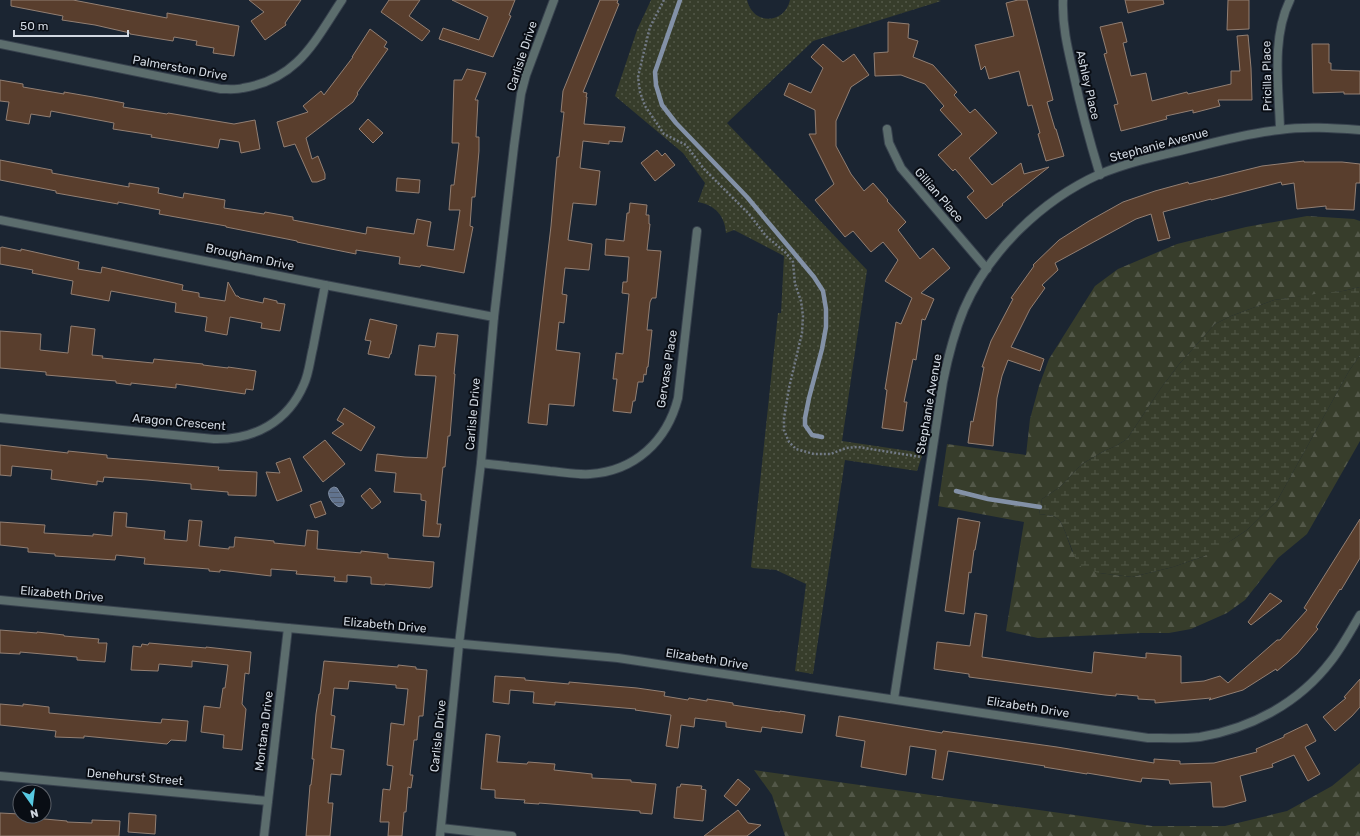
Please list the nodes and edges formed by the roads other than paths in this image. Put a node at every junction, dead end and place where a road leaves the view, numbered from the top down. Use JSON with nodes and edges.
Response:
{"nodes":[{"id":1,"x":342,"y":0,"type":"edge"},
{"id":2,"x":554,"y":0,"type":"edge"},
{"id":3,"x":1063,"y":0,"type":"edge"},
{"id":4,"x":1290,"y":0,"type":"edge"},
{"id":5,"x":0,"y":44,"type":"edge"},
{"id":6,"x":887,"y":129,"type":"dead end"},
{"id":7,"x":1280,"y":129,"type":"junction"},
{"id":8,"x":1360,"y":130,"type":"edge"},
{"id":9,"x":1100,"y":175,"type":"junction"},
{"id":10,"x":0,"y":220,"type":"edge"},
{"id":11,"x":697,"y":231,"type":"dead end"},
{"id":12,"x":987,"y":268,"type":"junction"},
{"id":13,"x":325,"y":285,"type":"junction"},
{"id":14,"x":494,"y":317,"type":"junction"},
{"id":15,"x":0,"y":418,"type":"edge"},
{"id":16,"x":481,"y":463,"type":"junction"},
{"id":17,"x":0,"y":600,"type":"edge"},
{"id":18,"x":1360,"y":615,"type":"edge"},
{"id":19,"x":288,"y":628,"type":"junction"},
{"id":20,"x":459,"y":644,"type":"junction"},
{"id":21,"x":894,"y":699,"type":"junction"},
{"id":22,"x":0,"y":776,"type":"edge"},
{"id":23,"x":268,"y":801,"type":"junction"},
{"id":24,"x":440,"y":832,"type":"edge"},
{"id":25,"x":264,"y":836,"type":"edge"},
{"id":26,"x":512,"y":836,"type":"edge"}],
"edges":[{"from":1,"to":5,"type":"street","name":"Palmerston Drive"},
{"from":2,"to":14,"type":"street","name":"Carlisle Drive"},
{"from":3,"to":9,"type":"street","name":"Ashley Place"},
{"from":4,"to":7,"type":"street","name":"Pricilla Place"},
{"from":6,"to":12,"type":"street","name":"Gillian Place"},
{"from":7,"to":8,"type":"street","name":"Stephanie Avenue"},
{"from":7,"to":9,"type":"street","name":"Stephanie Avenue"},
{"from":9,"to":12,"type":"street","name":"Stephanie Avenue"},
{"from":10,"to":13,"type":"street","name":"Brougham Drive"},
{"from":11,"to":16,"type":"street","name":"Gervase Place"},
{"from":12,"to":21,"type":"street","name":"Stephanie Avenue"},
{"from":13,"to":14,"type":"street","name":"Brougham Drive"},
{"from":13,"to":15,"type":"street","name":"Aragon Crescent"},
{"from":14,"to":16,"type":"street","name":"Carlisle Drive"},
{"from":16,"to":20,"type":"street","name":"Carlisle Drive"},
{"from":17,"to":19,"type":"street","name":"Elizabeth Drive"},
{"from":18,"to":21,"type":"street","name":"Elizabeth Drive"},
{"from":19,"to":20,"type":"street","name":"Elizabeth Drive"},
{"from":19,"to":23,"type":"street","name":"Montana Drive"},
{"from":20,"to":21,"type":"street","name":"Elizabeth Drive"},
{"from":20,"to":24,"type":"street","name":"Carlisle Drive"},
{"from":22,"to":23,"type":"street","name":"Denehurst Street"},
{"from":23,"to":25,"type":"street","name":"Montana Drive"},
{"from":24,"to":26,"type":"street"}]}
